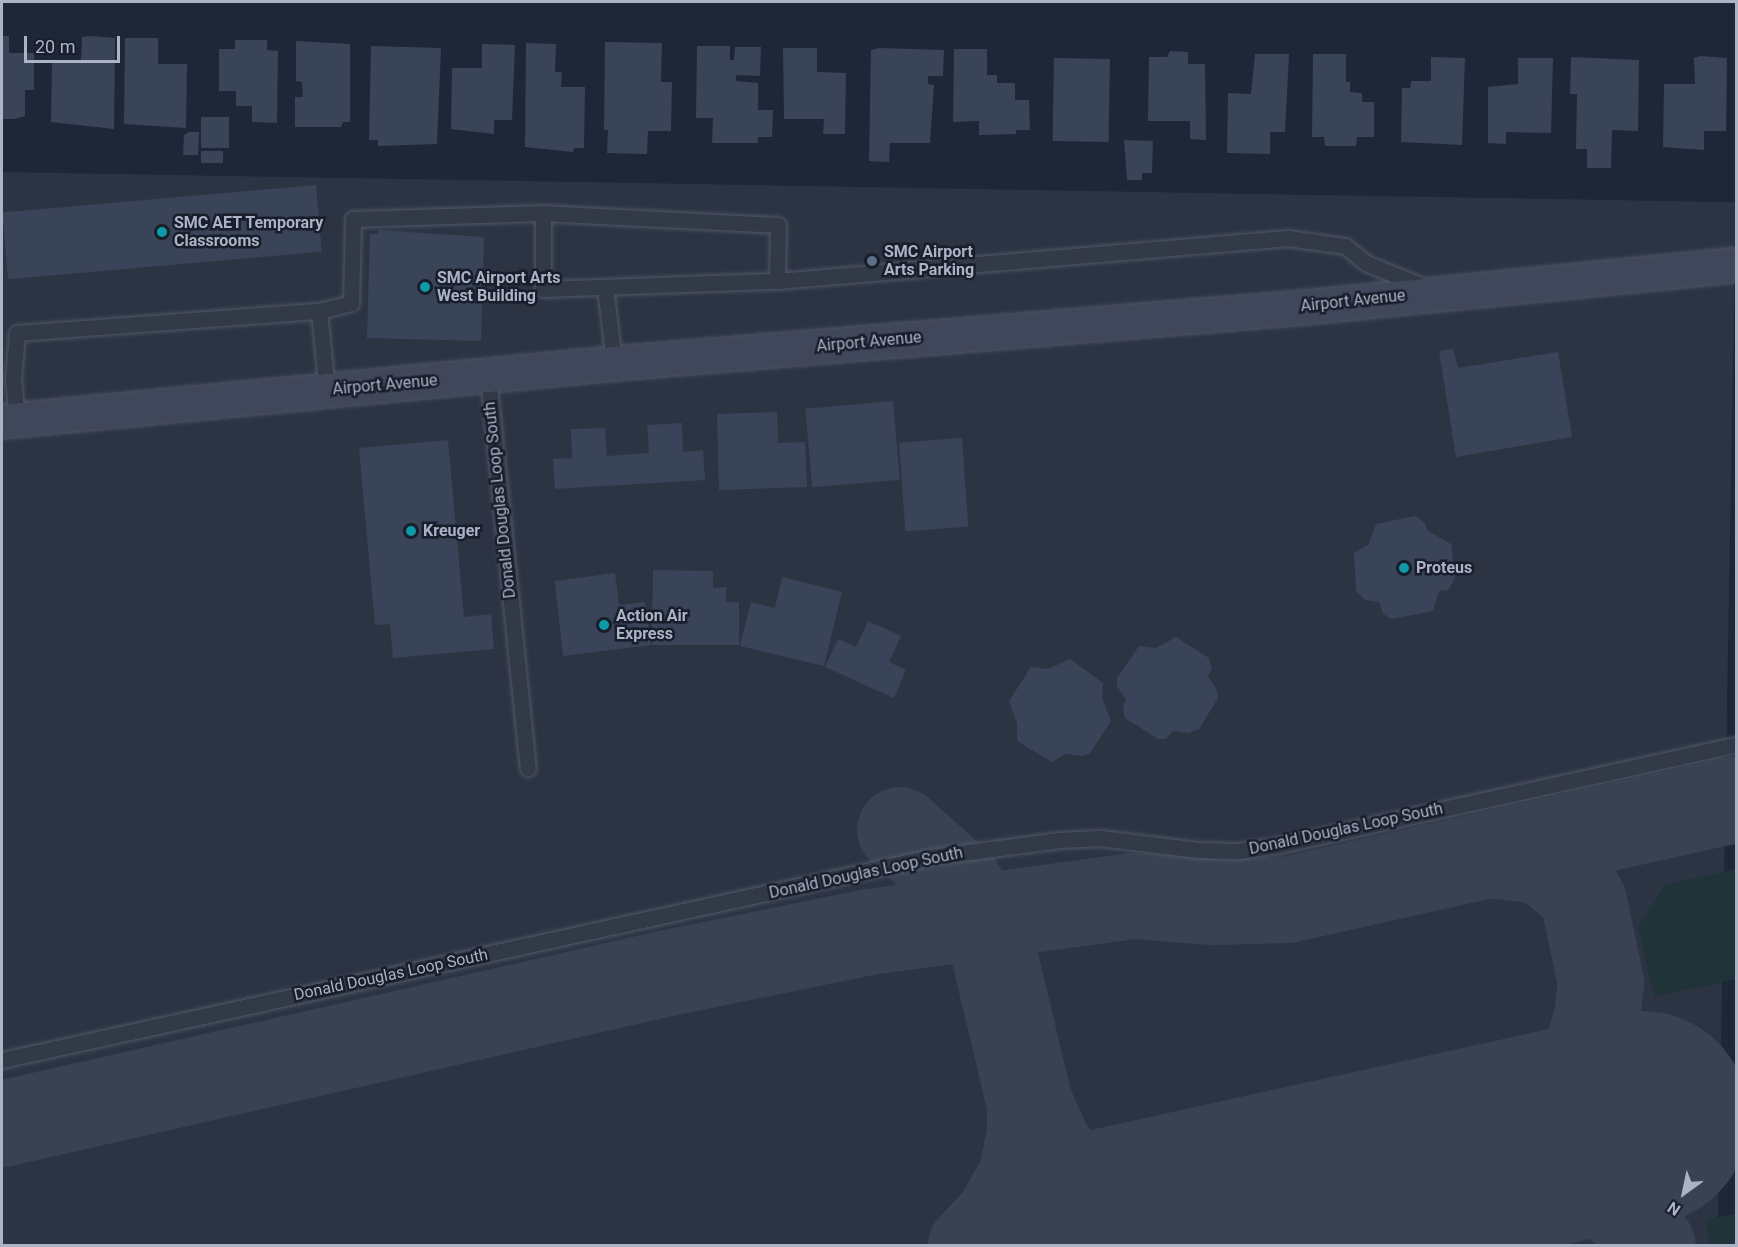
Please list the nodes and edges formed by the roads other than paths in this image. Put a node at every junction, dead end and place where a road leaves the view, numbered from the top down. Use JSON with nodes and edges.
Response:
{"nodes":[{"id":1,"x":543,"y":213,"type":"junction"},
{"id":2,"x":1737,"y":265,"type":"edge"},
{"id":3,"x":777,"y":281,"type":"junction"},
{"id":4,"x":605,"y":287,"type":"junction"},
{"id":5,"x":1436,"y":292,"type":"junction"},
{"id":6,"x":319,"y":311,"type":"junction"},
{"id":7,"x":614,"y":363,"type":"junction"},
{"id":8,"x":488,"y":376,"type":"junction"},
{"id":9,"x":327,"y":391,"type":"junction"},
{"id":10,"x":9,"y":420,"type":"edge"},
{"id":11,"x":1737,"y":745,"type":"edge"},
{"id":12,"x":528,"y":768,"type":"dead end"},
{"id":13,"x":2,"y":1060,"type":"edge"}],
"edges":[{"from":1,"to":3,"type":"lane"},
{"from":1,"to":4,"type":"lane"},
{"from":1,"to":6,"type":"lane"},
{"from":2,"to":5,"type":"street","name":"Airport Avenue"},
{"from":3,"to":4,"type":"lane"},
{"from":3,"to":5,"type":"lane"},
{"from":4,"to":7,"type":"lane"},
{"from":5,"to":7,"type":"street","name":"Airport Avenue"},
{"from":6,"to":9,"type":"lane"},
{"from":6,"to":10,"type":"lane"},
{"from":7,"to":8,"type":"street","name":"Airport Avenue"},
{"from":8,"to":9,"type":"street","name":"Airport Avenue"},
{"from":8,"to":12,"type":"lane","name":"Donald Douglas Loop South"},
{"from":9,"to":10,"type":"street","name":"Airport Avenue"},
{"from":11,"to":13,"type":"lane","name":"Donald Douglas Loop South"}]}
